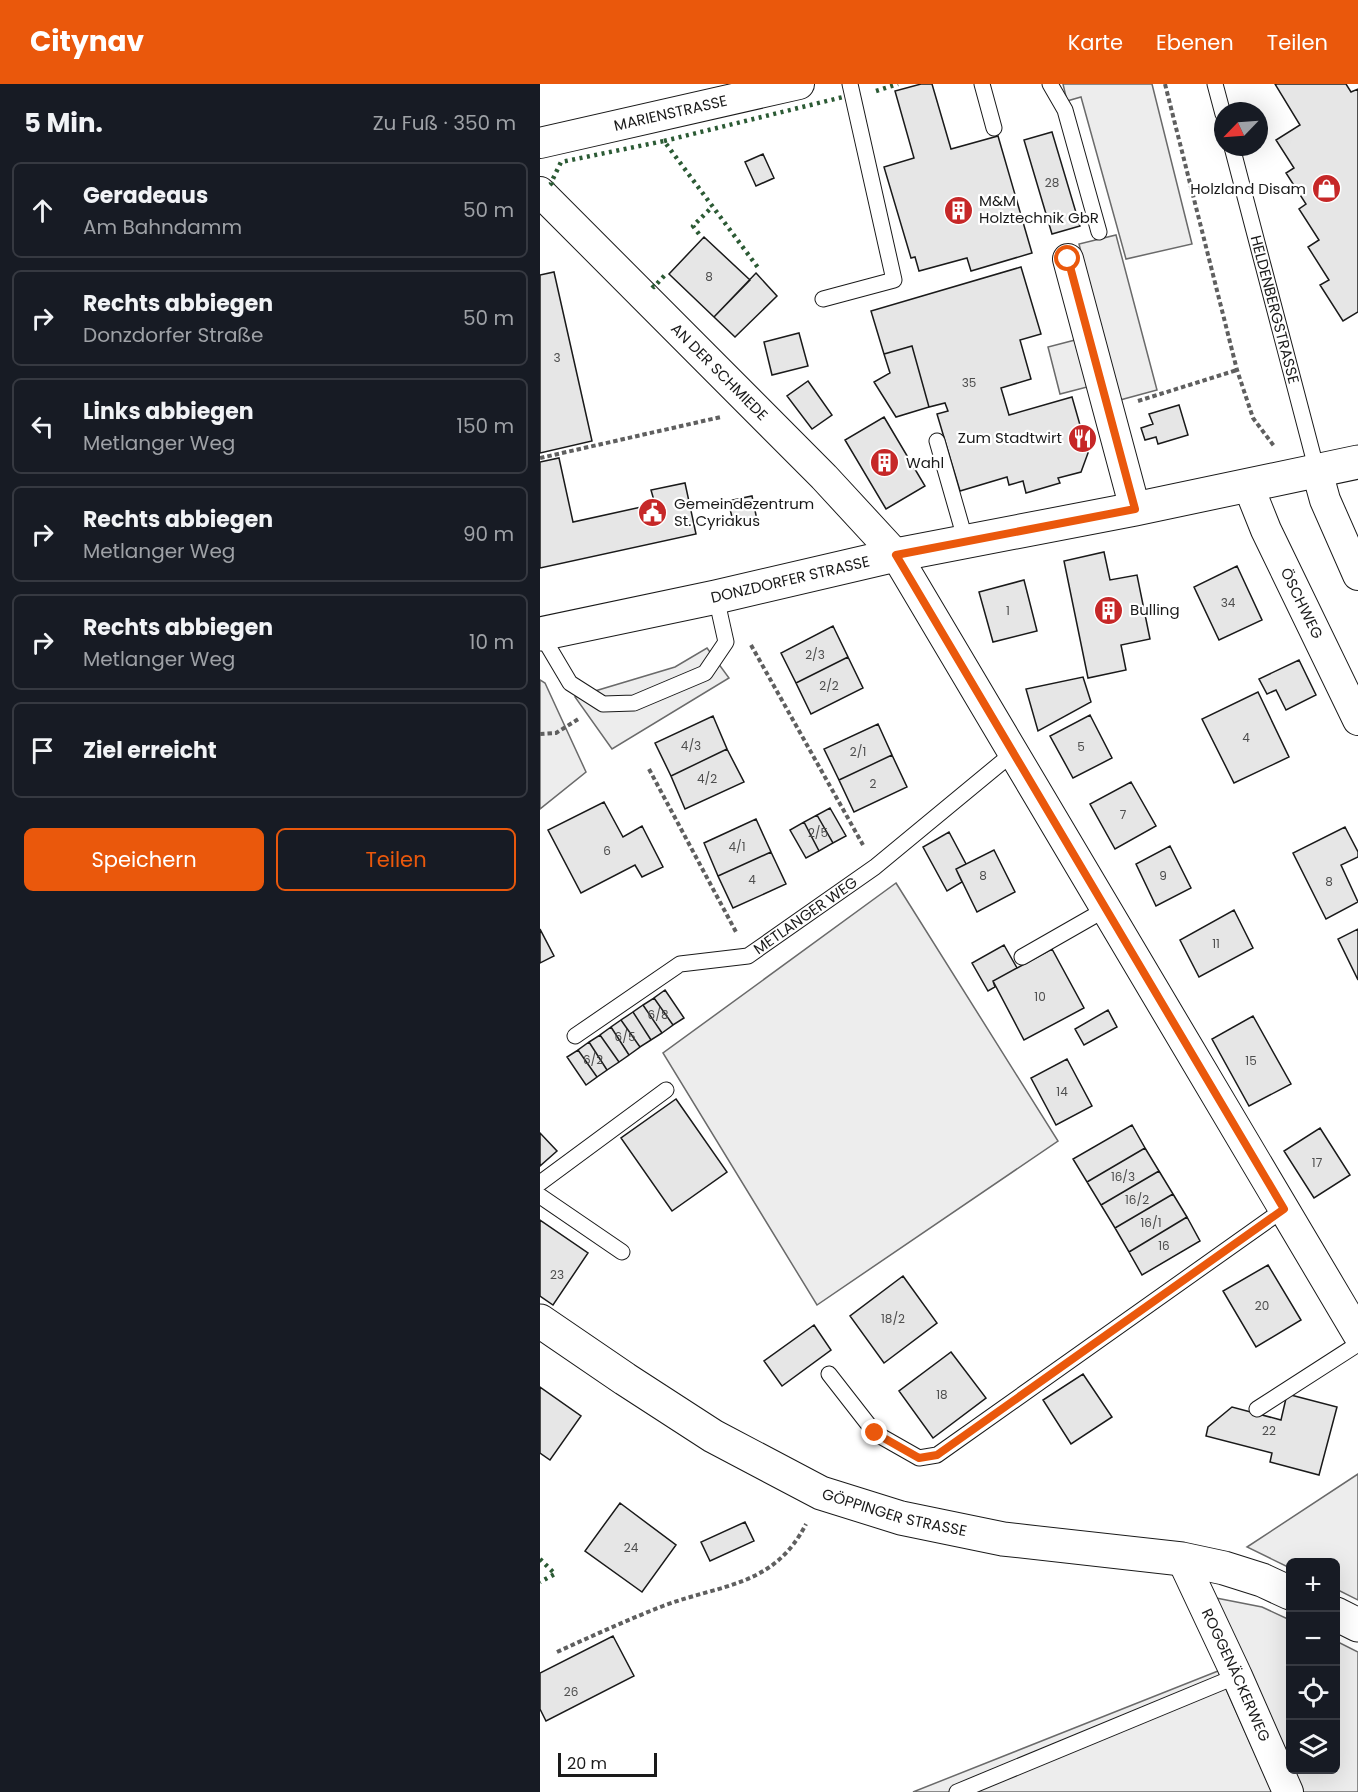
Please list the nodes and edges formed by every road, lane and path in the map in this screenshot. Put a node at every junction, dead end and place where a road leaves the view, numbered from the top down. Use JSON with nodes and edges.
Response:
{"nodes":[{"id":1,"x":799,"y":84,"type":"edge"},
{"id":2,"x":850,"y":84,"type":"edge"},
{"id":3,"x":982,"y":84,"type":"edge"},
{"id":4,"x":1050,"y":84,"type":"edge"},
{"id":5,"x":1165,"y":84,"type":"edge"},
{"id":6,"x":1215,"y":84,"type":"edge"},
{"id":7,"x":1220,"y":102,"type":"edge"},
{"id":8,"x":994,"y":128,"type":"dead end"},
{"id":9,"x":540,"y":143,"type":"edge"},
{"id":10,"x":1234,"y":156,"type":"edge"},
{"id":11,"x":540,"y":192,"type":"edge"},
{"id":12,"x":1099,"y":232,"type":"dead end"},
{"id":13,"x":1068,"y":259,"type":"dead end"},
{"id":14,"x":824,"y":299,"type":"dead end"},
{"id":15,"x":1237,"y":370,"type":"junction"},
{"id":16,"x":757,"y":409,"type":"junction"},
{"id":17,"x":1108,"y":410,"type":"junction"},
{"id":18,"x":937,"y":441,"type":"dead end"},
{"id":19,"x":540,"y":458,"type":"edge"},
{"id":20,"x":1358,"y":462,"type":"edge"},
{"id":21,"x":1317,"y":471,"type":"junction"},
{"id":22,"x":1283,"y":478,"type":"junction"},
{"id":23,"x":1248,"y":485,"type":"junction"},
{"id":24,"x":1135,"y":509,"type":"junction"},
{"id":25,"x":966,"y":542,"type":"junction"},
{"id":26,"x":896,"y":555,"type":"junction"},
{"id":27,"x":1358,"y":575,"type":"edge"},
{"id":28,"x":716,"y":597,"type":"junction"},
{"id":29,"x":541,"y":634,"type":"edge"},
{"id":30,"x":726,"y":642,"type":"junction"},
{"id":31,"x":603,"y":704,"type":"junction"},
{"id":32,"x":1358,"y":720,"type":"edge"},
{"id":33,"x":540,"y":734,"type":"edge"},
{"id":34,"x":1013,"y":753,"type":"junction"},
{"id":35,"x":650,"y":769,"type":"dead end"},
{"id":36,"x":874,"y":867,"type":"junction"},
{"id":37,"x":1106,"y":909,"type":"junction"},
{"id":38,"x":748,"y":956,"type":"junction"},
{"id":39,"x":1022,"y":957,"type":"dead end"},
{"id":40,"x":575,"y":1036,"type":"dead end"},
{"id":41,"x":666,"y":1090,"type":"dead end"},
{"id":42,"x":540,"y":1184,"type":"edge"},
{"id":43,"x":540,"y":1196,"type":"edge"},
{"id":44,"x":1284,"y":1209,"type":"junction"},
{"id":45,"x":622,"y":1252,"type":"dead end"},
{"id":46,"x":540,"y":1321,"type":"edge"},
{"id":47,"x":1358,"y":1334,"type":"edge"},
{"id":48,"x":1358,"y":1344,"type":"edge"},
{"id":49,"x":829,"y":1374,"type":"dead end"},
{"id":50,"x":1257,"y":1409,"type":"dead end"},
{"id":51,"x":821,"y":1493,"type":"junction"},
{"id":52,"x":1182,"y":1559,"type":"junction"},
{"id":53,"x":1286,"y":1591,"type":"edge"},
{"id":54,"x":1340,"y":1616,"type":"edge"},
{"id":55,"x":1358,"y":1625,"type":"edge"},
{"id":56,"x":557,"y":1652,"type":"dead end"},
{"id":57,"x":1237,"y":1676,"type":"junction"},
{"id":58,"x":957,"y":1792,"type":"edge"},
{"id":59,"x":1288,"y":1792,"type":"edge"}],
"edges":[{"from":1,"to":9,"type":"street","name":"MARIENSTRASSE"},
{"from":2,"to":14,"type":"lane"},
{"from":3,"to":8,"type":"lane"},
{"from":4,"to":12,"type":"lane"},
{"from":5,"to":15,"type":"path"},
{"from":6,"to":7,"type":"lane"},
{"from":10,"to":21,"type":"lane","name":"HELDENBERGSTRASSE"},
{"from":11,"to":16,"type":"street","name":"AN DER SCHMIEDE"},
{"from":13,"to":17,"type":"street"},
{"from":15,"to":17,"type":"path"},
{"from":15,"to":22,"type":"path"},
{"from":16,"to":19,"type":"path"},
{"from":16,"to":26,"type":"street","name":"AN DER SCHMIEDE"},
{"from":17,"to":24,"type":"street"},
{"from":18,"to":25,"type":"lane"},
{"from":20,"to":21,"type":"main road","name":"DONZDORFER STRASSE"},
{"from":21,"to":22,"type":"main road","name":"DONZDORFER STRASSE"},
{"from":21,"to":27,"type":"street"},
{"from":22,"to":23,"type":"main road","name":"DONZDORFER STRASSE"},
{"from":23,"to":24,"type":"main road","name":"DONZDORFER STRASSE"},
{"from":23,"to":32,"type":"street","name":"ÖSCHWEG"},
{"from":24,"to":25,"type":"main road","name":"DONZDORFER STRASSE"},
{"from":25,"to":26,"type":"main road","name":"DONZDORFER STRASSE"},
{"from":26,"to":28,"type":"main road","name":"DONZDORFER STRASSE"},
{"from":26,"to":34,"type":"street"},
{"from":28,"to":29,"type":"main road","name":"DONZDORFER STRASSE"},
{"from":28,"to":30,"type":"lane"},
{"from":29,"to":31,"type":"lane"},
{"from":30,"to":31,"type":"lane"},
{"from":30,"to":36,"type":"path"},
{"from":31,"to":33,"type":"path"},
{"from":34,"to":36,"type":"lane","name":"METLANGER WEG"},
{"from":34,"to":37,"type":"street"},
{"from":35,"to":38,"type":"path"},
{"from":36,"to":38,"type":"lane","name":"METLANGER WEG"},
{"from":37,"to":39,"type":"lane"},
{"from":37,"to":44,"type":"street"},
{"from":38,"to":40,"type":"lane","name":"METLANGER WEG"},
{"from":41,"to":42,"type":"lane"},
{"from":43,"to":45,"type":"lane"},
{"from":44,"to":47,"type":"street"},
{"from":44,"to":49,"type":"lane"},
{"from":46,"to":51,"type":"main road","name":"GÖPPINGER STRASSE"},
{"from":48,"to":50,"type":"lane"},
{"from":51,"to":52,"type":"main road","name":"GÖPPINGER STRASSE"},
{"from":51,"to":56,"type":"path"},
{"from":52,"to":53,"type":"main road","name":"GÖPPINGER STRASSE"},
{"from":52,"to":57,"type":"street","name":"ROGGENÄCKERWEG"},
{"from":54,"to":55,"type":"main road"},
{"from":57,"to":58,"type":"lane"},
{"from":57,"to":59,"type":"street","name":"ROGGENÄCKERWEG"}]}
